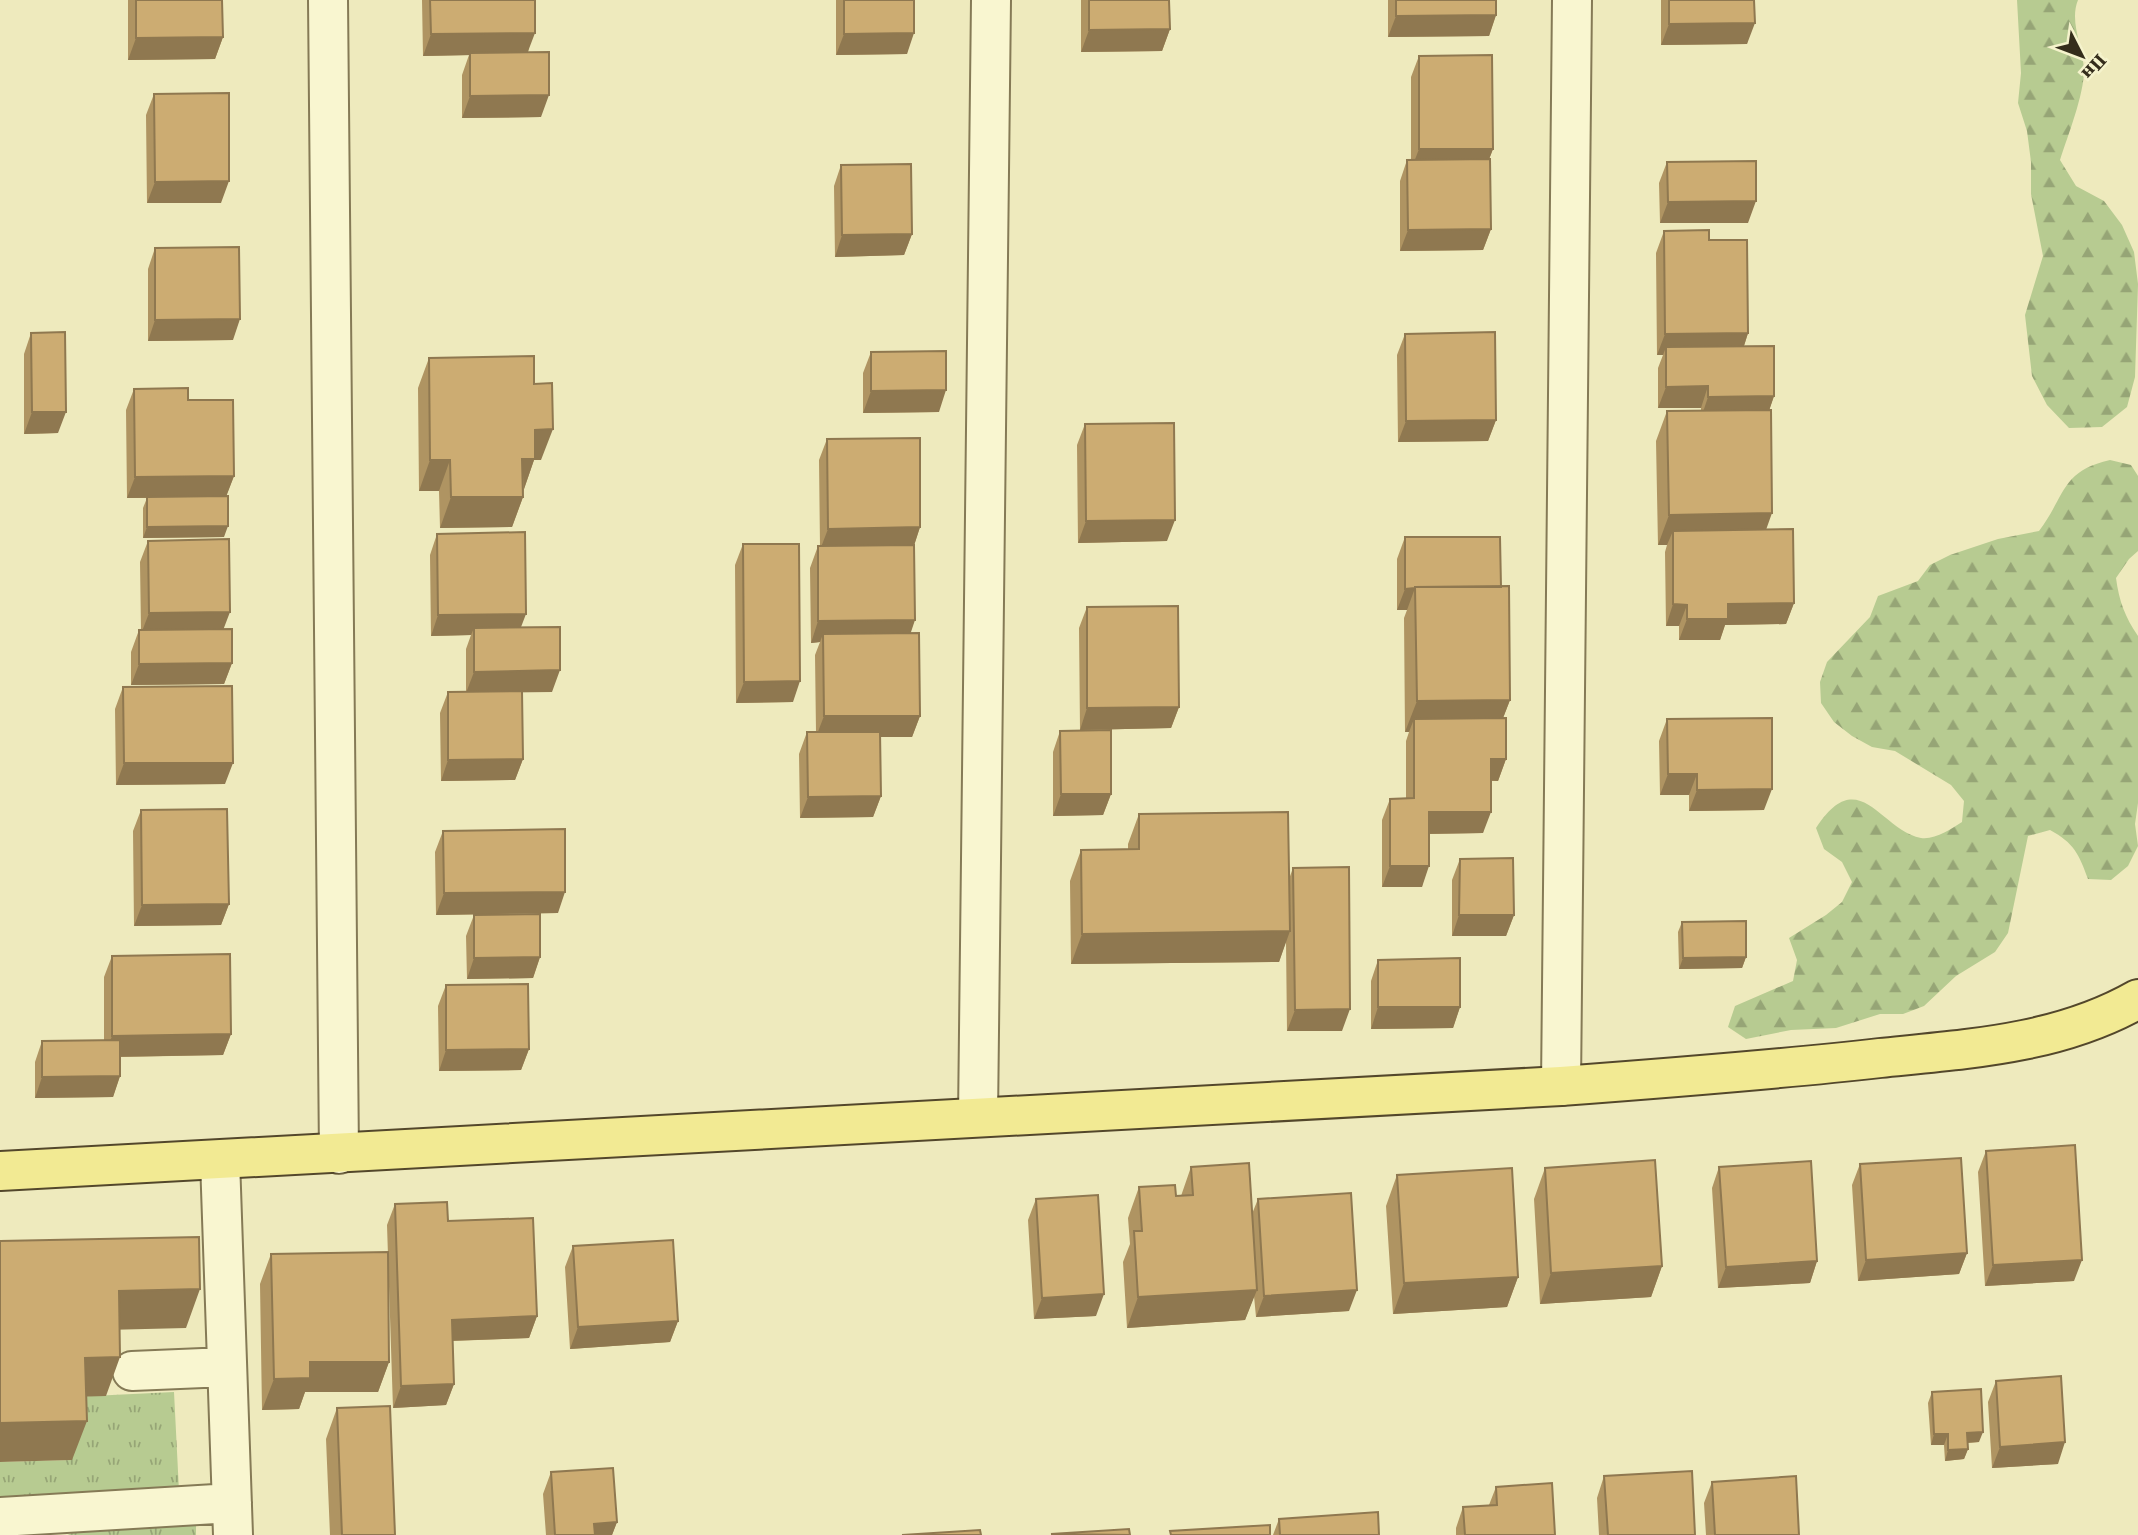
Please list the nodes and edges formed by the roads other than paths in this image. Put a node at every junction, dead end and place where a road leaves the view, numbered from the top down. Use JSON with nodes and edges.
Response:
{"nodes":[{"id":1,"x":328,"y":0,"type":"edge"},
{"id":2,"x":991,"y":0,"type":"edge"},
{"id":3,"x":1572,"y":0,"type":"edge"},
{"id":4,"x":2138,"y":999,"type":"edge"},
{"id":5,"x":1562,"y":1086,"type":"junction"},
{"id":6,"x":978,"y":1117,"type":"junction"},
{"id":7,"x":339,"y":1154,"type":"junction"},
{"id":8,"x":220,"y":1160,"type":"junction"},
{"id":9,"x":0,"y":1171,"type":"edge"},
{"id":10,"x":228,"y":1367,"type":"junction"},
{"id":11,"x":132,"y":1371,"type":"dead end"},
{"id":12,"x":0,"y":1517,"type":"edge"},
{"id":13,"x":233,"y":1519,"type":"edge"}],
"edges":[{"from":1,"to":7,"type":"street"},
{"from":2,"to":6,"type":"street"},
{"from":3,"to":5,"type":"street"},
{"from":4,"to":5,"type":"main road"},
{"from":5,"to":6,"type":"main road"},
{"from":6,"to":7,"type":"main road"},
{"from":7,"to":8,"type":"main road"},
{"from":8,"to":9,"type":"main road"},
{"from":8,"to":10,"type":"street"},
{"from":10,"to":11,"type":"street"},
{"from":10,"to":13,"type":"street"},
{"from":12,"to":13,"type":"street"}]}
